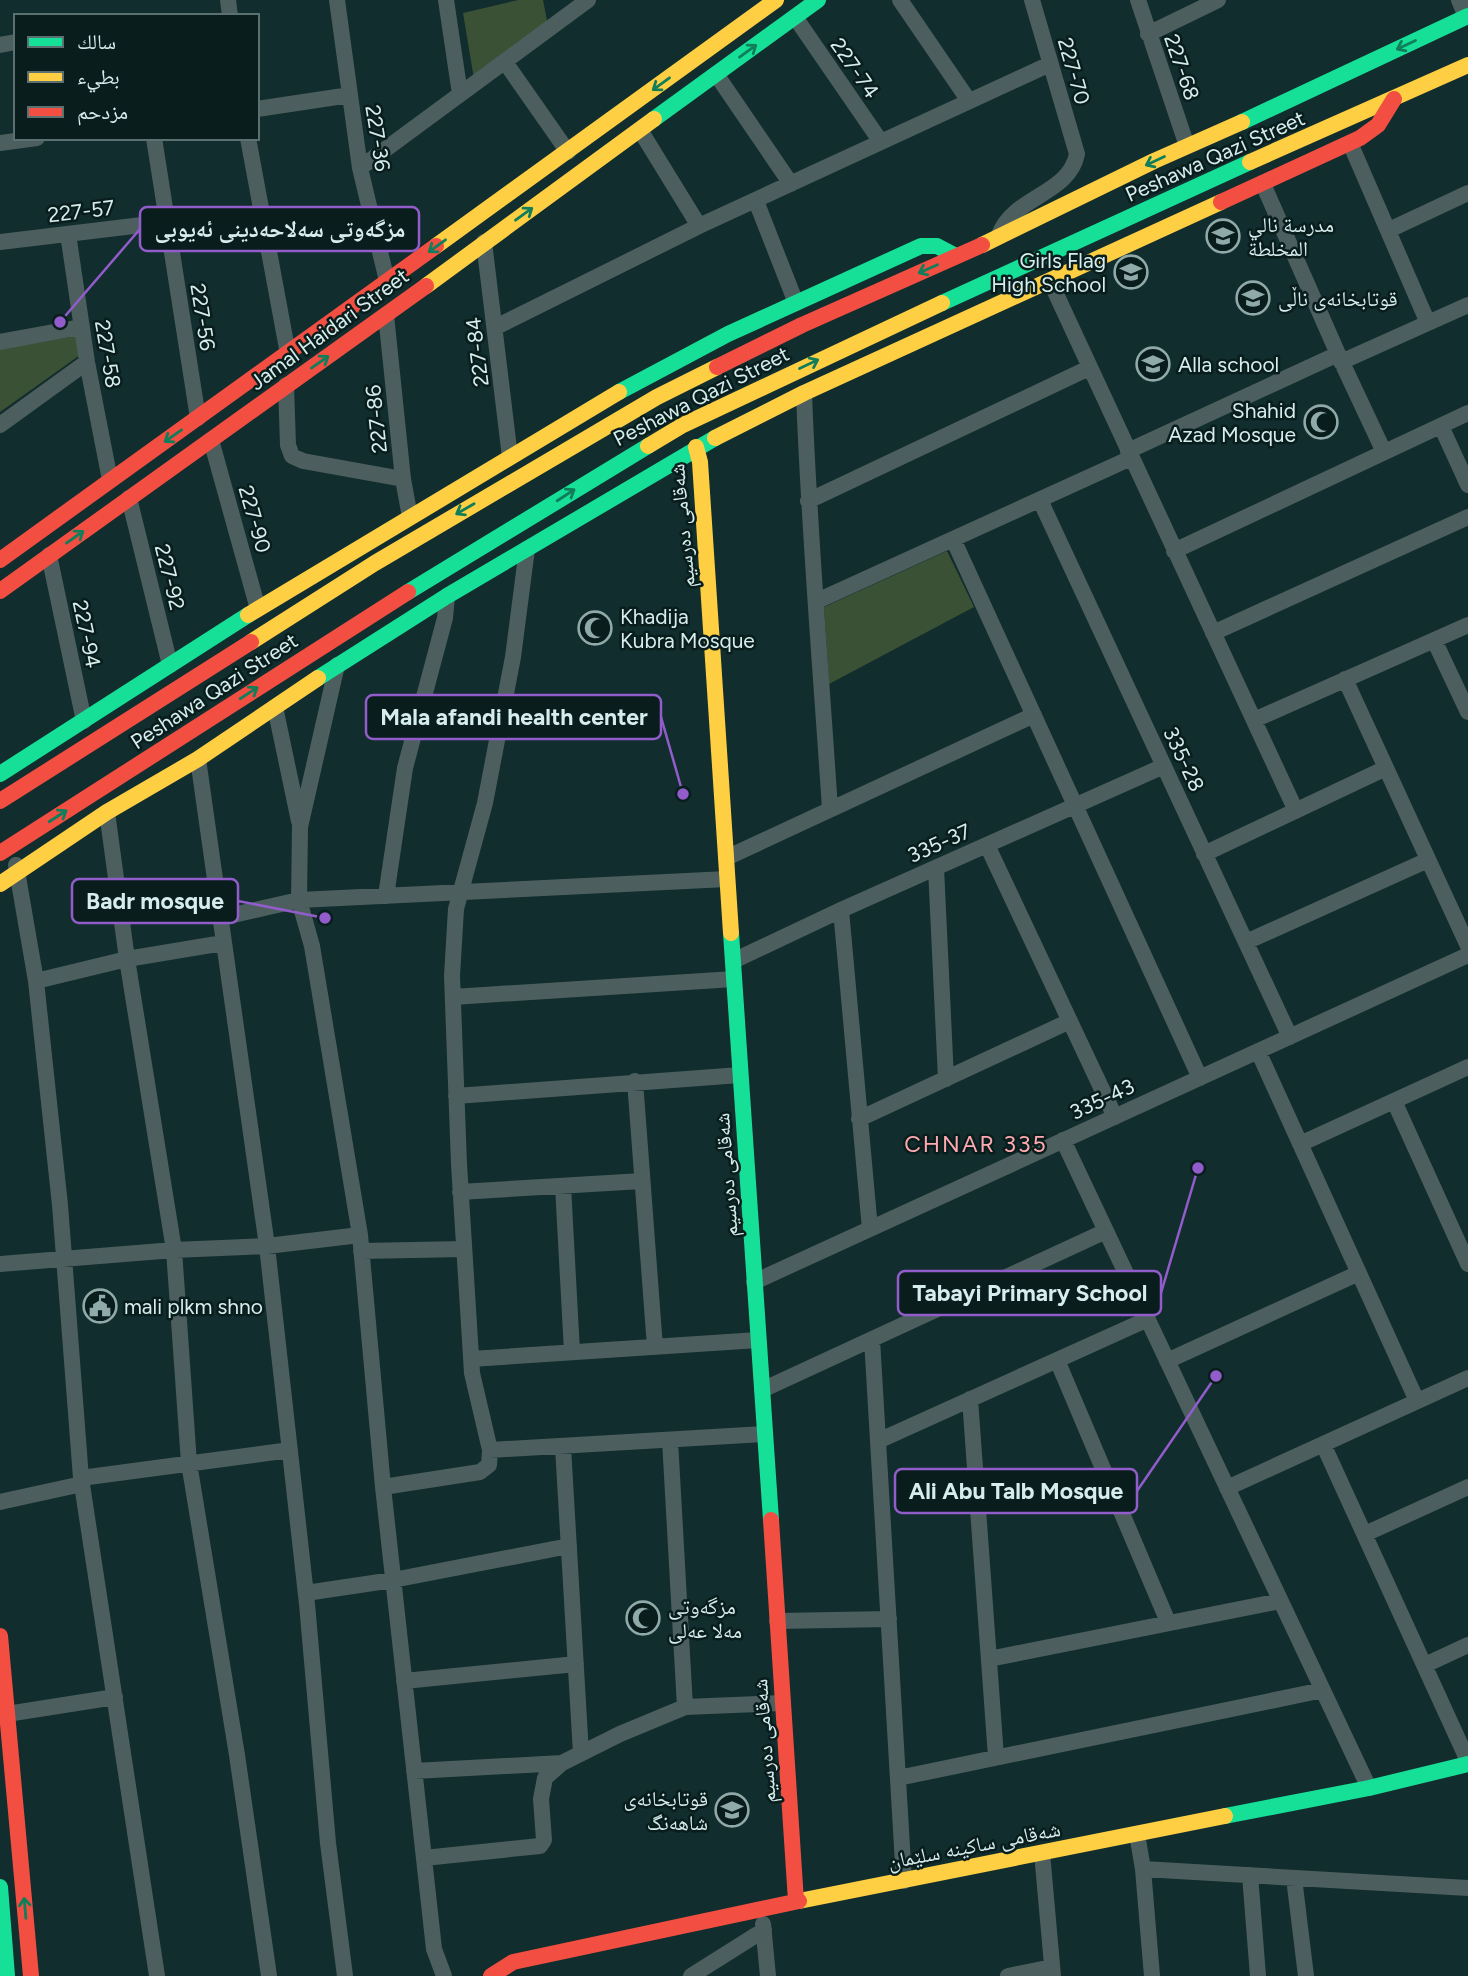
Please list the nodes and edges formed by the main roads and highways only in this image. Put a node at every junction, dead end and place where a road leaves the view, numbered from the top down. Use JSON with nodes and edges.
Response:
{"nodes":[{"id":1,"x":818,"y":0,"type":"edge"},
{"id":2,"x":767,"y":2,"type":"edge"},
{"id":3,"x":1467,"y":16,"type":"edge"},
{"id":4,"x":1468,"y":65,"type":"edge"},
{"id":5,"x":1394,"y":99,"type":"junction"},
{"id":6,"x":1084,"y":216,"type":"junction"},
{"id":7,"x":956,"y":256,"type":"junction"},
{"id":8,"x":260,"y":373,"type":"junction"},
{"id":9,"x":280,"y":390,"type":"junction"},
{"id":10,"x":598,"y":404,"type":"junction"},
{"id":11,"x":608,"y":425,"type":"junction"},
{"id":12,"x":683,"y":425,"type":"junction"},
{"id":13,"x":696,"y":447,"type":"junction"},
{"id":14,"x":506,"y":485,"type":"junction"},
{"id":15,"x":526,"y":521,"type":"junction"},
{"id":16,"x":431,"y":529,"type":"junction"},
{"id":17,"x":0,"y":560,"type":"edge"},
{"id":18,"x":452,"y":563,"type":"junction"},
{"id":19,"x":0,"y":591,"type":"edge"},
{"id":20,"x":0,"y":775,"type":"edge"},
{"id":21,"x":0,"y":801,"type":"edge"},
{"id":22,"x":6,"y":850,"type":"edge"},
{"id":23,"x":0,"y":884,"type":"edge"},
{"id":24,"x":0,"y":1636,"type":"edge"},
{"id":25,"x":1468,"y":1763,"type":"edge"},
{"id":26,"x":0,"y":1886,"type":"edge"},
{"id":27,"x":796,"y":1901,"type":"junction"},
{"id":28,"x":7,"y":1976,"type":"edge"},
{"id":29,"x":31,"y":1976,"type":"edge"},
{"id":30,"x":491,"y":1976,"type":"edge"}],
"edges":[{"from":9,"to":1,"type":"main road","name":"Jamal Haidari Street","one_way":true},
{"from":2,"to":8,"type":"main road","name":"Jamal Haidari Street","one_way":true},
{"from":3,"to":6,"type":"main road","name":"Peshawa Qazi Street","one_way":true},
{"from":4,"to":5,"type":"main road","name":"Peshawa Qazi Street"},
{"from":5,"to":6,"type":"main road","name":"Peshawa Qazi Street"},
{"from":5,"to":13,"type":"main road"},
{"from":6,"to":7,"type":"main road","name":"Peshawa Qazi Street"},
{"from":12,"to":6,"type":"main road","name":"Peshawa Qazi Street","one_way":true},
{"from":7,"to":10,"type":"main road"},
{"from":7,"to":11,"type":"main road","name":"Peshawa Qazi Street","one_way":true},
{"from":8,"to":9,"type":"main road"},
{"from":8,"to":17,"type":"main road","name":"Jamal Haidari Street","one_way":true},
{"from":19,"to":9,"type":"main road","name":"Jamal Haidari Street","one_way":true},
{"from":10,"to":11,"type":"main road"},
{"from":10,"to":20,"type":"main road"},
{"from":11,"to":14,"type":"main road","name":"Peshawa Qazi Street"},
{"from":12,"to":13,"type":"main road"},
{"from":15,"to":12,"type":"main road","name":"Peshawa Qazi Street","one_way":true},
{"from":13,"to":23,"type":"main road"},
{"from":13,"to":27,"type":"main road","name":"شەقامی دەرسیم"},
{"from":14,"to":15,"type":"main road"},
{"from":14,"to":16,"type":"main road","name":"Peshawa Qazi Street","one_way":true},
{"from":15,"to":18,"type":"main road","name":"Peshawa Qazi Street"},
{"from":16,"to":18,"type":"main road"},
{"from":16,"to":21,"type":"main road","name":"Peshawa Qazi Street"},
{"from":22,"to":18,"type":"main road","name":"Peshawa Qazi Street","one_way":true},
{"from":29,"to":24,"type":"main road","one_way":true},
{"from":25,"to":27,"type":"main road","name":"شەقامی ساکینە سلێمان"},
{"from":26,"to":28,"type":"main road"},
{"from":27,"to":30,"type":"main road","name":"شەقامی ساکینە سلێمان"}]}
